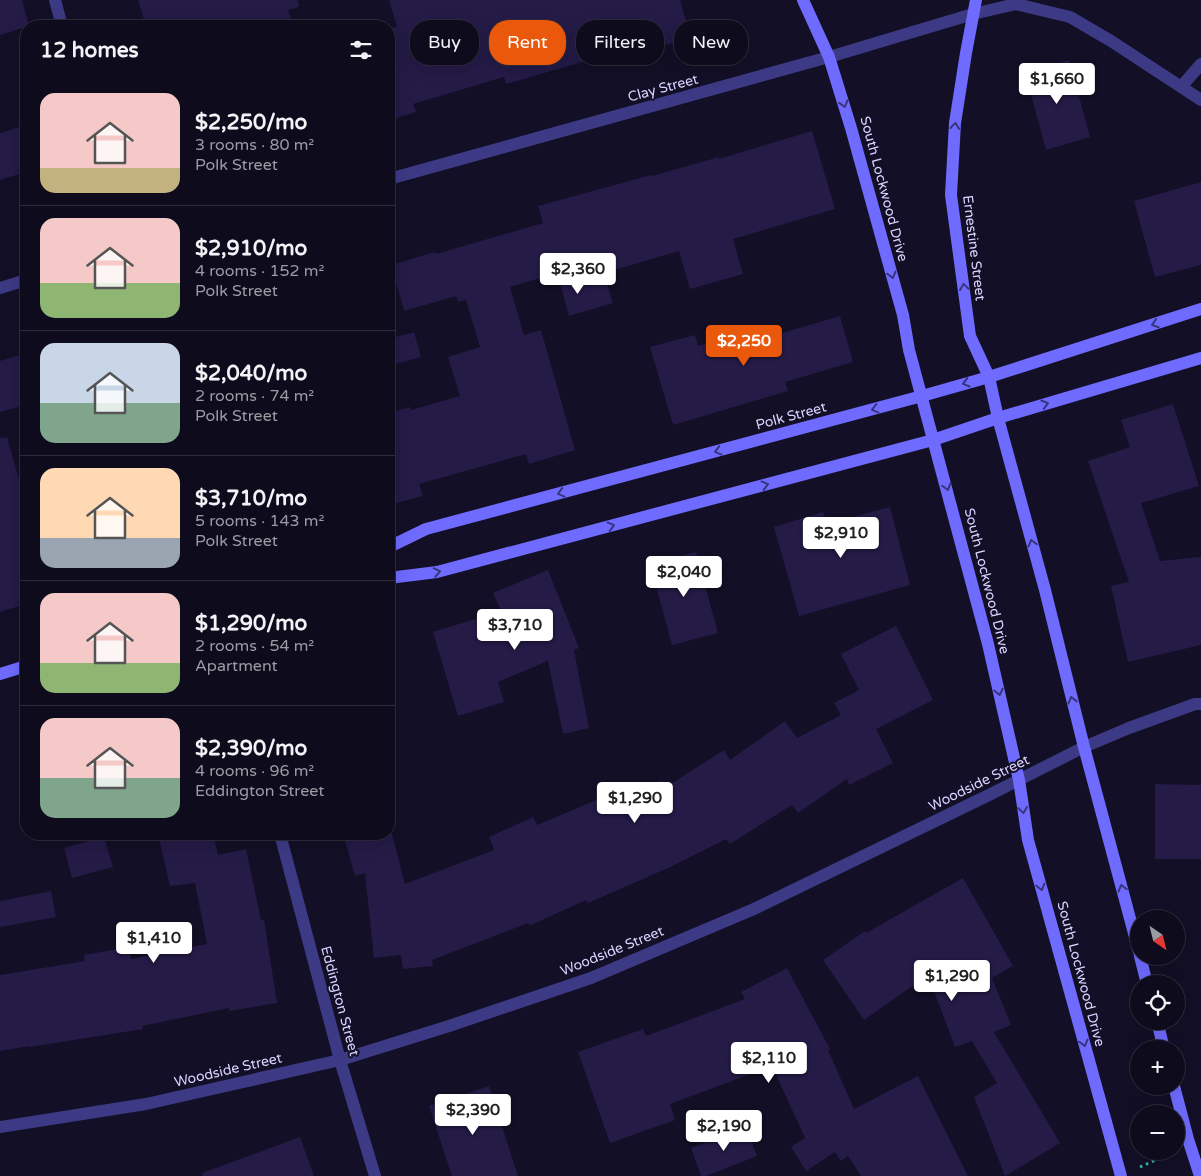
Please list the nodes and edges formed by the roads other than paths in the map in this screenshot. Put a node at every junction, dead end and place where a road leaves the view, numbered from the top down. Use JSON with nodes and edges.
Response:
{"nodes":[{"id":1,"x":55,"y":0,"type":"edge"},
{"id":2,"x":803,"y":0,"type":"edge"},
{"id":3,"x":976,"y":0,"type":"edge"},
{"id":4,"x":973,"y":14,"type":"junction"},
{"id":5,"x":60,"y":20,"type":"edge"},
{"id":6,"x":829,"y":57,"type":"junction"},
{"id":7,"x":1201,"y":64,"type":"edge"},
{"id":8,"x":1181,"y":87,"type":"junction"},
{"id":9,"x":1201,"y":100,"type":"edge"},
{"id":10,"x":395,"y":177,"type":"edge"},
{"id":11,"x":20,"y":282,"type":"edge"},
{"id":12,"x":0,"y":288,"type":"edge"},
{"id":13,"x":1201,"y":309,"type":"edge"},
{"id":14,"x":1201,"y":358,"type":"edge"},
{"id":15,"x":989,"y":377,"type":"junction"},
{"id":16,"x":922,"y":396,"type":"junction"},
{"id":17,"x":998,"y":418,"type":"junction"},
{"id":18,"x":933,"y":440,"type":"junction"},
{"id":19,"x":395,"y":543,"type":"edge"},
{"id":20,"x":395,"y":577,"type":"edge"},
{"id":21,"x":20,"y":668,"type":"edge"},
{"id":22,"x":0,"y":674,"type":"edge"},
{"id":23,"x":1201,"y":704,"type":"edge"},
{"id":24,"x":1084,"y":748,"type":"junction"},
{"id":25,"x":1019,"y":780,"type":"junction"},
{"id":26,"x":282,"y":840,"type":"edge"},
{"id":27,"x":1130,"y":919,"type":"edge"},
{"id":28,"x":340,"y":1060,"type":"junction"},
{"id":29,"x":1176,"y":1095,"type":"edge"},
{"id":30,"x":0,"y":1127,"type":"edge"},
{"id":31,"x":1199,"y":1174,"type":"edge"},
{"id":32,"x":375,"y":1176,"type":"edge"},
{"id":33,"x":1121,"y":1176,"type":"edge"}],
"edges":[{"from":1,"to":5,"type":"street"},
{"from":2,"to":6,"type":"main road","name":"South Lockwood Drive"},
{"from":3,"to":4,"type":"main road","name":"Ernestine Street"},
{"from":4,"to":6,"type":"street","name":"Clay Street"},
{"from":4,"to":8,"type":"street","name":"Clay Street"},
{"from":15,"to":4,"type":"main road","name":"Ernestine Street","one_way":true},
{"from":6,"to":10,"type":"street","name":"Clay Street"},
{"from":6,"to":16,"type":"main road","name":"South Lockwood Drive","one_way":true},
{"from":7,"to":8,"type":"street"},
{"from":8,"to":9,"type":"street","name":"Clay Street"},
{"from":11,"to":12,"type":"street"},
{"from":13,"to":15,"type":"main road","name":"Polk Street","one_way":true},
{"from":17,"to":14,"type":"main road","one_way":true},
{"from":15,"to":16,"type":"main road","name":"Polk Street","one_way":true},
{"from":15,"to":17,"type":"main road"},
{"from":16,"to":18,"type":"main road","name":"South Lockwood Drive"},
{"from":16,"to":19,"type":"main road","name":"Polk Street","one_way":true},
{"from":17,"to":18,"type":"main road"},
{"from":24,"to":17,"type":"main road","one_way":true},
{"from":20,"to":18,"type":"main road","one_way":true},
{"from":18,"to":25,"type":"main road","name":"South Lockwood Drive","one_way":true},
{"from":21,"to":22,"type":"main road"},
{"from":23,"to":24,"type":"street","name":"Woodside Street"},
{"from":24,"to":25,"type":"street","name":"Woodside Street"},
{"from":27,"to":24,"type":"main road","one_way":true},
{"from":25,"to":28,"type":"street","name":"Woodside Street"},
{"from":25,"to":33,"type":"main road","name":"South Lockwood Drive","one_way":true},
{"from":26,"to":28,"type":"street","name":"Eddington Street"},
{"from":28,"to":30,"type":"street","name":"Woodside Street"},
{"from":28,"to":32,"type":"street","name":"Eddington Street"},
{"from":29,"to":31,"type":"main road"}]}
